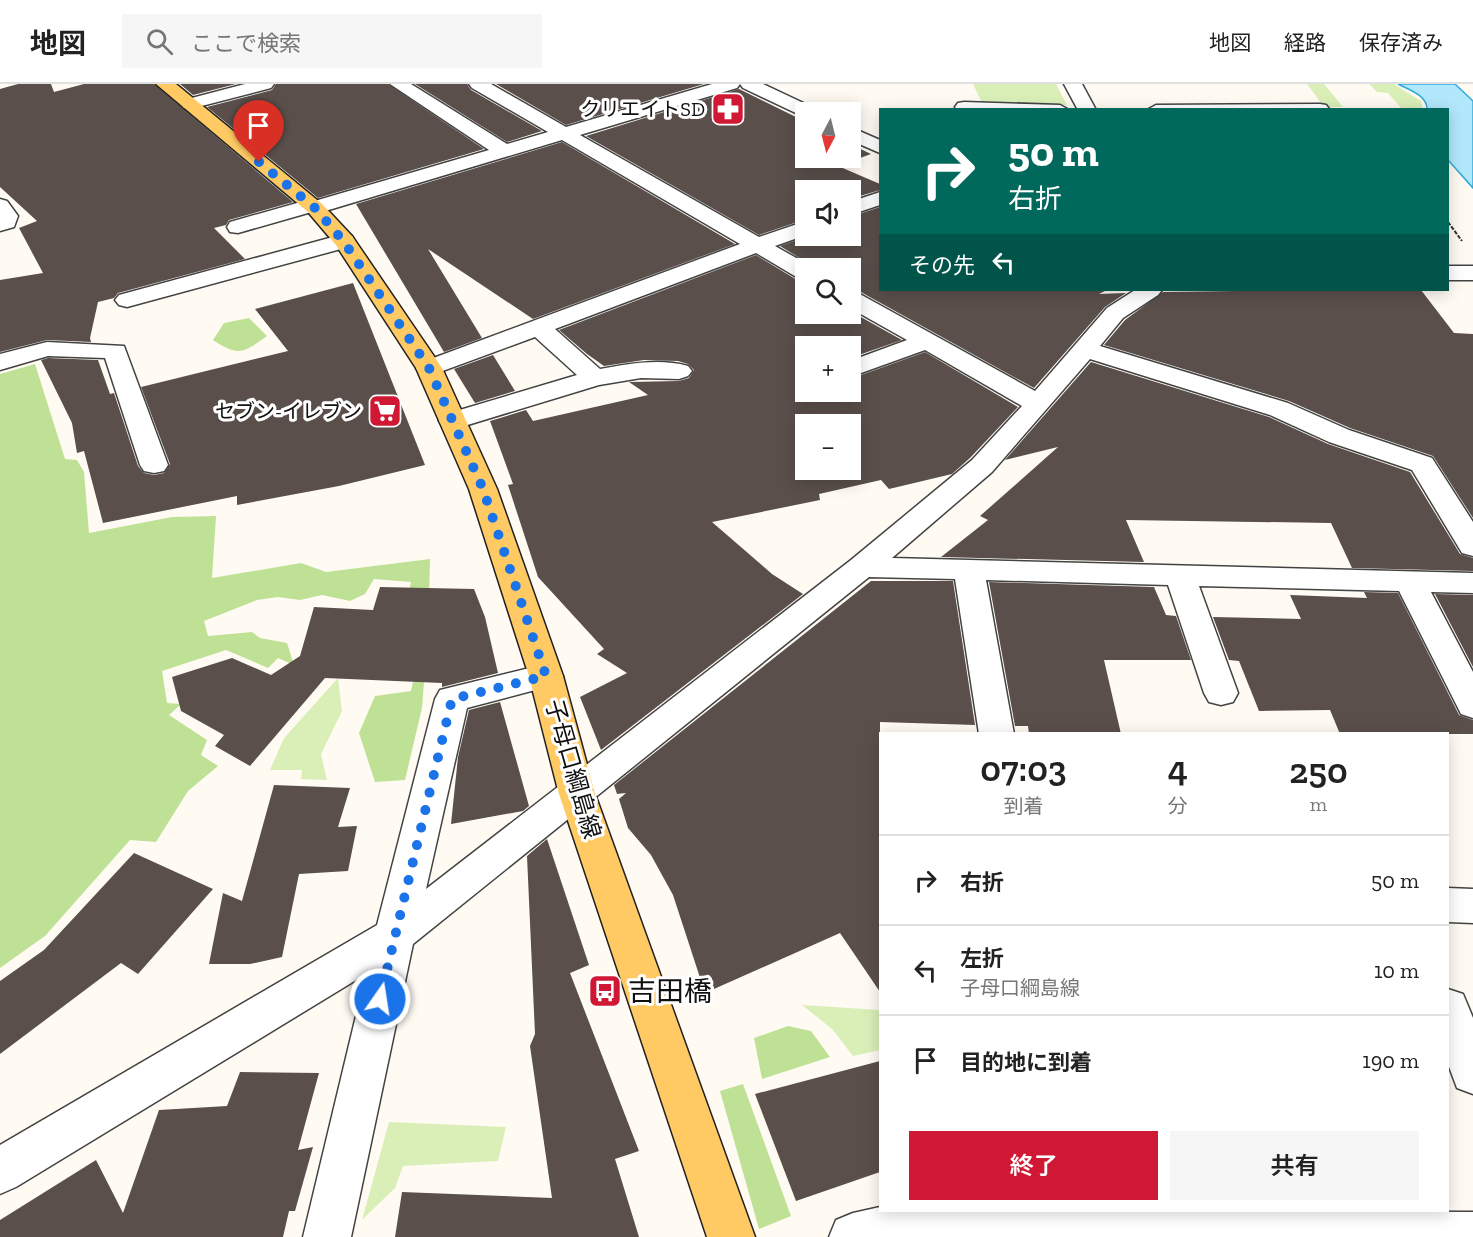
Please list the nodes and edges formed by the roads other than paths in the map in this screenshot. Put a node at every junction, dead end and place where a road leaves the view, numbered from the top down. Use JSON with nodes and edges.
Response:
{"nodes":[{"id":1,"x":165,"y":84,"type":"edge"},
{"id":2,"x":266,"y":84,"type":"edge"},
{"id":3,"x":399,"y":84,"type":"edge"},
{"id":4,"x":478,"y":84,"type":"edge"},
{"id":5,"x":673,"y":84,"type":"edge"},
{"id":6,"x":731,"y":84,"type":"edge"},
{"id":7,"x":749,"y":84,"type":"edge"},
{"id":8,"x":1073,"y":84,"type":"edge"},
{"id":9,"x":1175,"y":92,"type":"dead end"},
{"id":10,"x":695,"y":95,"type":"junction"},
{"id":11,"x":190,"y":104,"type":"junction"},
{"id":12,"x":795,"y":106,"type":"edge"},
{"id":13,"x":964,"y":107,"type":"dead end"},
{"id":14,"x":996,"y":108,"type":"edge"},
{"id":15,"x":1086,"y":108,"type":"edge"},
{"id":16,"x":1185,"y":108,"type":"edge"},
{"id":17,"x":566,"y":135,"type":"junction"},
{"id":18,"x":861,"y":138,"type":"edge"},
{"id":19,"x":879,"y":147,"type":"edge"},
{"id":20,"x":506,"y":152,"type":"junction"},
{"id":21,"x":879,"y":198,"type":"edge"},
{"id":22,"x":0,"y":204,"type":"edge"},
{"id":23,"x":861,"y":205,"type":"edge"},
{"id":24,"x":313,"y":206,"type":"junction"},
{"id":25,"x":0,"y":225,"type":"edge"},
{"id":26,"x":238,"y":227,"type":"dead end"},
{"id":27,"x":795,"y":230,"type":"edge"},
{"id":28,"x":344,"y":242,"type":"junction"},
{"id":29,"x":756,"y":245,"type":"junction"},
{"id":30,"x":795,"y":267,"type":"edge"},
{"id":31,"x":1449,"y":273,"type":"edge"},
{"id":32,"x":1473,"y":273,"type":"edge"},
{"id":33,"x":1148,"y":291,"type":"edge"},
{"id":34,"x":128,"y":300,"type":"dead end"},
{"id":35,"x":861,"y":304,"type":"edge"},
{"id":36,"x":539,"y":327,"type":"junction"},
{"id":37,"x":927,"y":341,"type":"junction"},
{"id":38,"x":1084,"y":349,"type":"junction"},
{"id":39,"x":0,"y":362,"type":"edge"},
{"id":40,"x":861,"y":366,"type":"edge"},
{"id":41,"x":429,"y":368,"type":"junction"},
{"id":42,"x":679,"y":370,"type":"dead end"},
{"id":43,"x":595,"y":378,"type":"junction"},
{"id":44,"x":1038,"y":404,"type":"junction"},
{"id":45,"x":452,"y":421,"type":"junction"},
{"id":46,"x":154,"y":465,"type":"dead end"},
{"id":47,"x":1473,"y":546,"type":"edge"},
{"id":48,"x":862,"y":567,"type":"junction"},
{"id":49,"x":969,"y":570,"type":"junction"},
{"id":50,"x":1180,"y":575,"type":"junction"},
{"id":51,"x":1410,"y":582,"type":"junction"},
{"id":52,"x":1473,"y":583,"type":"edge"},
{"id":53,"x":546,"y":676,"type":"junction"},
{"id":54,"x":1221,"y":693,"type":"dead end"},
{"id":55,"x":1473,"y":705,"type":"edge"},
{"id":56,"x":997,"y":732,"type":"edge"},
{"id":57,"x":577,"y":794,"type":"junction"},
{"id":58,"x":1449,"y":905,"type":"edge"},
{"id":59,"x":1473,"y":906,"type":"edge"},
{"id":60,"x":395,"y":936,"type":"junction"},
{"id":61,"x":1449,"y":1011,"type":"edge"},
{"id":62,"x":1473,"y":1073,"type":"edge"},
{"id":63,"x":0,"y":1171,"type":"edge"},
{"id":64,"x":1098,"y":1216,"type":"edge"},
{"id":65,"x":1342,"y":1226,"type":"edge"},
{"id":66,"x":1473,"y":1236,"type":"edge"},
{"id":67,"x":327,"y":1237,"type":"edge"},
{"id":68,"x":731,"y":1237,"type":"edge"},
{"id":69,"x":853,"y":1237,"type":"edge"}],
"edges":[{"from":1,"to":11,"type":"main road","name":"子母口綱島線"},
{"from":2,"to":11,"type":"street"},
{"from":3,"to":20,"type":"street"},
{"from":4,"to":17,"type":"street"},
{"from":5,"to":10,"type":"street"},
{"from":6,"to":10,"type":"street"},
{"from":7,"to":12,"type":"street"},
{"from":8,"to":15,"type":"street"},
{"from":9,"to":16,"type":"street"},
{"from":10,"to":17,"type":"street"},
{"from":11,"to":24,"type":"main road","name":"子母口綱島線"},
{"from":13,"to":14,"type":"street"},
{"from":17,"to":20,"type":"street"},
{"from":17,"to":29,"type":"street"},
{"from":18,"to":19,"type":"street"},
{"from":20,"to":24,"type":"street"},
{"from":21,"to":23,"type":"street"},
{"from":22,"to":25,"type":"street"},
{"from":24,"to":26,"type":"street"},
{"from":24,"to":28,"type":"main road","name":"子母口綱島線"},
{"from":27,"to":29,"type":"street"},
{"from":28,"to":34,"type":"street"},
{"from":28,"to":41,"type":"main road","name":"子母口綱島線"},
{"from":29,"to":30,"type":"street"},
{"from":29,"to":36,"type":"street"},
{"from":31,"to":32,"type":"street"},
{"from":33,"to":38,"type":"street"},
{"from":35,"to":37,"type":"street"},
{"from":36,"to":41,"type":"street"},
{"from":36,"to":43,"type":"street"},
{"from":37,"to":40,"type":"street"},
{"from":37,"to":44,"type":"street"},
{"from":38,"to":44,"type":"street"},
{"from":38,"to":47,"type":"street"},
{"from":39,"to":46,"type":"street"},
{"from":41,"to":45,"type":"main road","name":"子母口綱島線"},
{"from":42,"to":43,"type":"street"},
{"from":43,"to":45,"type":"street"},
{"from":44,"to":48,"type":"street"},
{"from":45,"to":53,"type":"main road","name":"子母口綱島線"},
{"from":48,"to":49,"type":"street"},
{"from":48,"to":57,"type":"street"},
{"from":49,"to":50,"type":"street"},
{"from":49,"to":56,"type":"street"},
{"from":50,"to":51,"type":"street"},
{"from":50,"to":54,"type":"street"},
{"from":51,"to":52,"type":"street"},
{"from":51,"to":55,"type":"street"},
{"from":53,"to":57,"type":"main road","name":"子母口綱島線"},
{"from":53,"to":60,"type":"street"},
{"from":57,"to":60,"type":"street"},
{"from":57,"to":68,"type":"main road","name":"子母口綱島線"},
{"from":58,"to":59,"type":"street"},
{"from":60,"to":63,"type":"street"},
{"from":60,"to":67,"type":"street"},
{"from":61,"to":62,"type":"street"},
{"from":64,"to":65,"type":"street"},
{"from":64,"to":69,"type":"street"},
{"from":65,"to":66,"type":"street"}]}
